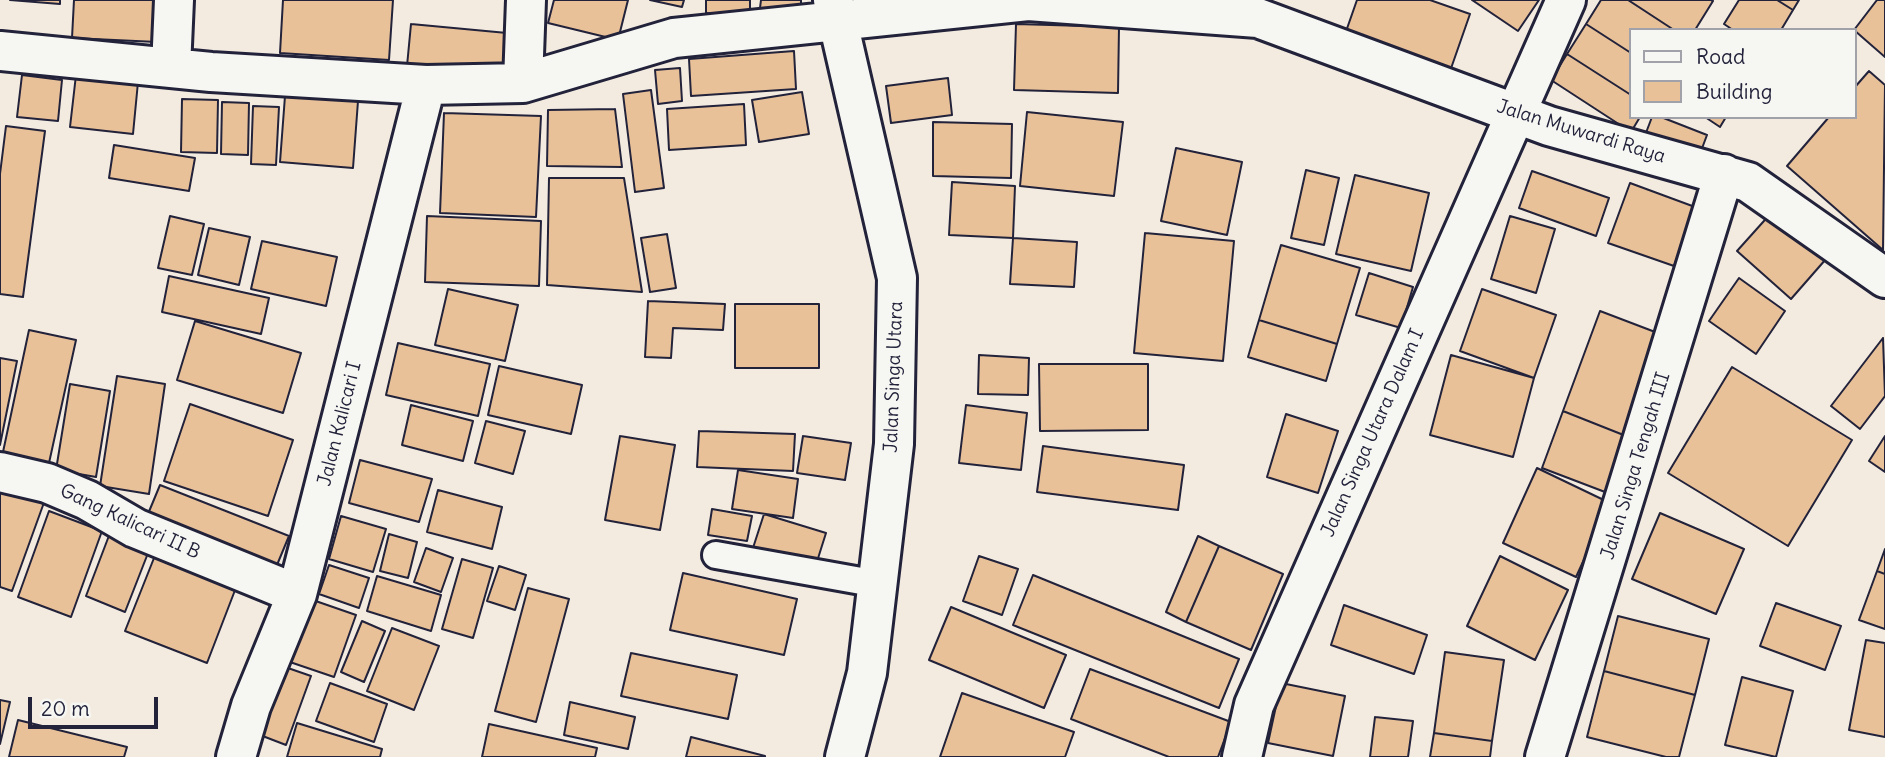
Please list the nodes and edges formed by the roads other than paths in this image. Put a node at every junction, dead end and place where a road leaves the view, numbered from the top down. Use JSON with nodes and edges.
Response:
{"nodes":[{"id":1,"x":174,"y":0,"type":"edge"},
{"id":2,"x":526,"y":0,"type":"edge"},
{"id":3,"x":1566,"y":0,"type":"edge"},
{"id":4,"x":1259,"y":9,"type":"edge"},
{"id":5,"x":835,"y":11,"type":"edge"},
{"id":6,"x":0,"y":51,"type":"edge"},
{"id":7,"x":171,"y":68,"type":"junction"},
{"id":8,"x":523,"y":83,"type":"junction"},
{"id":9,"x":426,"y":85,"type":"junction"},
{"id":10,"x":1514,"y":113,"type":"junction"},
{"id":11,"x":1724,"y":174,"type":"junction"},
{"id":12,"x":1885,"y":278,"type":"edge"},
{"id":13,"x":0,"y":472,"type":"edge"},
{"id":14,"x":716,"y":555,"type":"dead end"},
{"id":15,"x":878,"y":584,"type":"junction"},
{"id":16,"x":297,"y":594,"type":"junction"},
{"id":17,"x":236,"y":757,"type":"edge"},
{"id":18,"x":845,"y":757,"type":"edge"},
{"id":19,"x":1242,"y":757,"type":"edge"},
{"id":20,"x":1545,"y":757,"type":"edge"}],
"edges":[{"from":1,"to":7,"type":"street"},
{"from":2,"to":8,"type":"street"},
{"from":3,"to":10,"type":"street","name":"Jalan Singa Utara Dalam I"},
{"from":4,"to":5,"type":"street"},
{"from":4,"to":10,"type":"street","name":"Jalan Muwardi Raya"},
{"from":5,"to":8,"type":"street"},
{"from":5,"to":15,"type":"street","name":"Jalan Singa Utara"},
{"from":6,"to":7,"type":"street"},
{"from":7,"to":9,"type":"street"},
{"from":8,"to":9,"type":"street"},
{"from":9,"to":16,"type":"street","name":"Jalan Kalicari I"},
{"from":10,"to":11,"type":"street","name":"Jalan Muwardi Raya"},
{"from":10,"to":19,"type":"street","name":"Jalan Singa Utara Dalam I"},
{"from":11,"to":12,"type":"street","name":"Jalan Muwardi Raya"},
{"from":11,"to":20,"type":"street","name":"Jalan Singa Tengah III"},
{"from":13,"to":16,"type":"street","name":"Gang Kalicari II B"},
{"from":14,"to":15,"type":"lane"},
{"from":15,"to":18,"type":"street","name":"Jalan Singa Utara"},
{"from":16,"to":17,"type":"street","name":"Jalan Kalicari I"}]}
